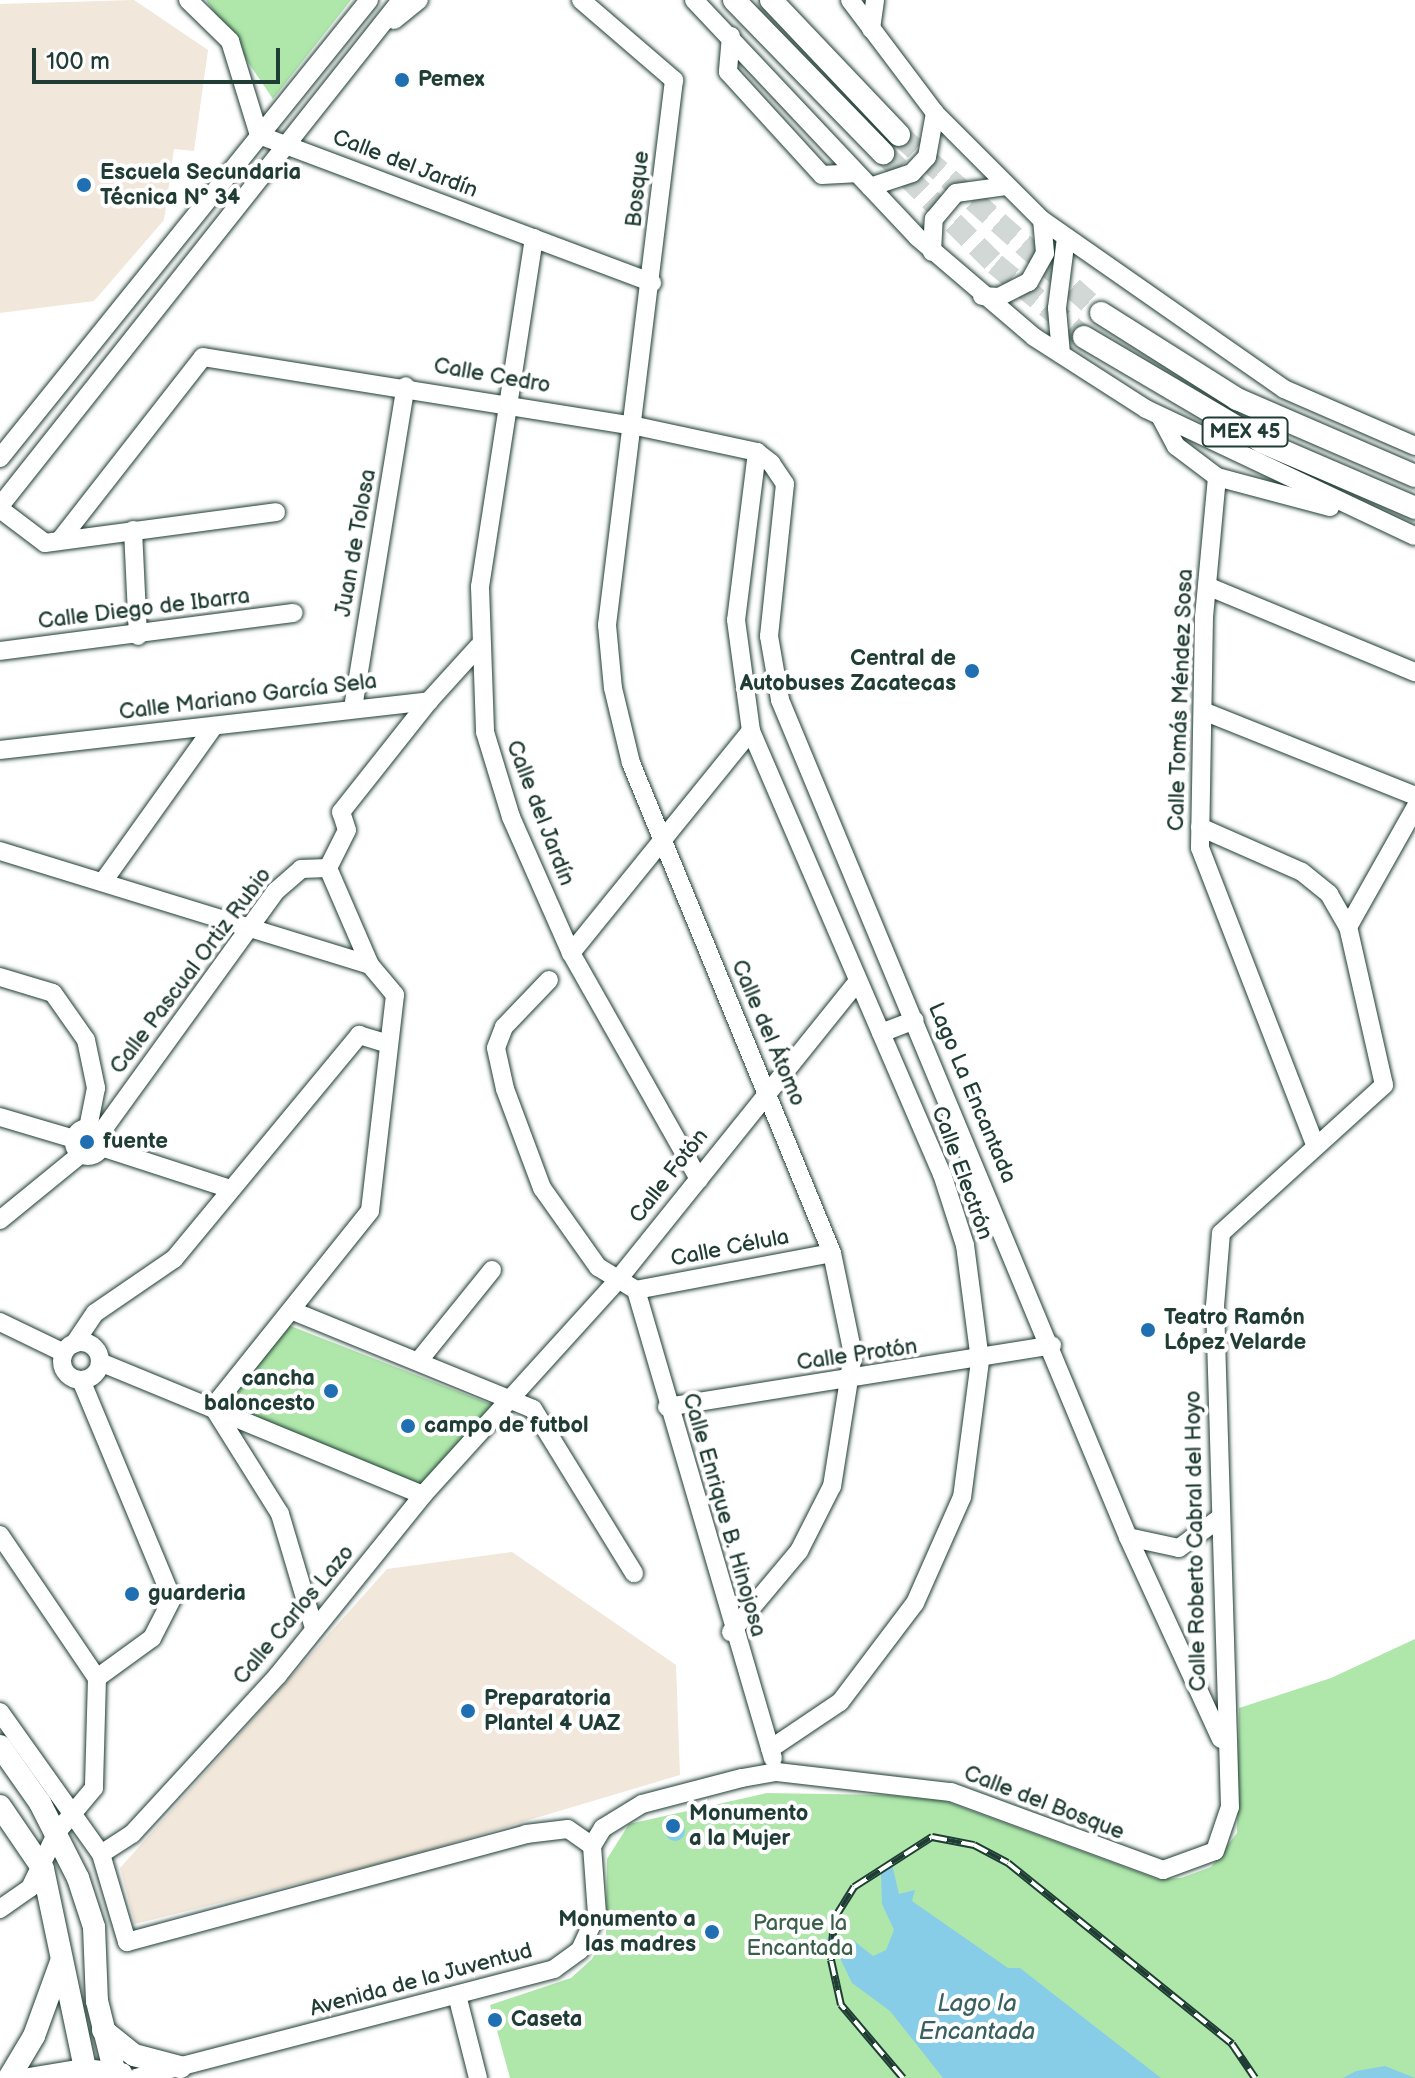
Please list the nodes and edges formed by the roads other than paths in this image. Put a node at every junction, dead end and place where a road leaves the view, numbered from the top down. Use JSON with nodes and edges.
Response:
{"nodes":[{"id":1,"x":188,"y":0,"type":"edge"},
{"id":2,"x":369,"y":0,"type":"edge"},
{"id":3,"x":401,"y":0,"type":"edge"},
{"id":4,"x":419,"y":0,"type":"edge"},
{"id":5,"x":581,"y":0,"type":"edge"},
{"id":6,"x":694,"y":0,"type":"edge"},
{"id":7,"x":734,"y":0,"type":"edge"},
{"id":8,"x":771,"y":0,"type":"edge"},
{"id":9,"x":850,"y":0,"type":"edge"},
{"id":10,"x":875,"y":0,"type":"edge"},
{"id":11,"x":871,"y":29,"type":"junction"},
{"id":12,"x":731,"y":36,"type":"junction"},
{"id":13,"x":373,"y":37,"type":"junction"},
{"id":14,"x":935,"y":113,"type":"junction"},
{"id":15,"x":259,"y":135,"type":"junction"},
{"id":16,"x":899,"y":135,"type":"tunnel mouth"},
{"id":17,"x":288,"y":146,"type":"junction"},
{"id":18,"x":883,"y":153,"type":"tunnel mouth"},
{"id":19,"x":855,"y":173,"type":"junction"},
{"id":20,"x":1006,"y":186,"type":"junction"},
{"id":21,"x":870,"y":187,"type":"junction"},
{"id":22,"x":1042,"y":220,"type":"junction"},
{"id":23,"x":534,"y":238,"type":"junction"},
{"id":24,"x":1066,"y":238,"type":"junction"},
{"id":25,"x":932,"y":252,"type":"junction"},
{"id":26,"x":652,"y":283,"type":"junction"},
{"id":27,"x":982,"y":296,"type":"junction"},
{"id":28,"x":1101,"y":313,"type":"tunnel mouth"},
{"id":29,"x":1084,"y":337,"type":"tunnel mouth"},
{"id":30,"x":1061,"y":354,"type":"junction"},
{"id":31,"x":406,"y":386,"type":"junction"},
{"id":32,"x":511,"y":404,"type":"junction"},
{"id":33,"x":1160,"y":416,"type":"junction"},
{"id":34,"x":636,"y":426,"type":"junction"},
{"id":35,"x":1415,"y":446,"type":"edge"},
{"id":36,"x":757,"y":452,"type":"junction"},
{"id":37,"x":0,"y":458,"type":"edge"},
{"id":38,"x":1415,"y":476,"type":"edge"},
{"id":39,"x":1217,"y":477,"type":"junction"},
{"id":40,"x":0,"y":507,"type":"edge"},
{"id":41,"x":1415,"y":508,"type":"edge"},
{"id":42,"x":276,"y":512,"type":"dead end"},
{"id":43,"x":1360,"y":512,"type":"junction"},
{"id":44,"x":133,"y":530,"type":"junction"},
{"id":45,"x":1415,"y":536,"type":"edge"},
{"id":46,"x":60,"y":540,"type":"junction"},
{"id":47,"x":1207,"y":586,"type":"junction"},
{"id":48,"x":294,"y":613,"type":"dead end"},
{"id":49,"x":138,"y":636,"type":"junction"},
{"id":50,"x":478,"y":647,"type":"junction"},
{"id":51,"x":0,"y":651,"type":"edge"},
{"id":52,"x":1415,"y":672,"type":"edge"},
{"id":53,"x":429,"y":701,"type":"junction"},
{"id":54,"x":353,"y":708,"type":"junction"},
{"id":55,"x":1203,"y":711,"type":"junction"},
{"id":56,"x":214,"y":726,"type":"junction"},
{"id":57,"x":751,"y":731,"type":"junction"},
{"id":58,"x":0,"y":750,"type":"edge"},
{"id":59,"x":1415,"y":796,"type":"edge"},
{"id":60,"x":1415,"y":808,"type":"edge"},
{"id":61,"x":1200,"y":827,"type":"junction"},
{"id":62,"x":661,"y":840,"type":"junction"},
{"id":63,"x":0,"y":851,"type":"edge"},
{"id":64,"x":328,"y":868,"type":"junction"},
{"id":65,"x":105,"y":879,"type":"junction"},
{"id":66,"x":1348,"y":927,"type":"junction"},
{"id":67,"x":254,"y":928,"type":"junction"},
{"id":68,"x":571,"y":953,"type":"junction"},
{"id":69,"x":370,"y":965,"type":"junction"},
{"id":70,"x":0,"y":977,"type":"edge"},
{"id":71,"x":549,"y":980,"type":"dead end"},
{"id":72,"x":858,"y":981,"type":"junction"},
{"id":73,"x":915,"y":1020,"type":"junction"},
{"id":74,"x":881,"y":1033,"type":"junction"},
{"id":75,"x":386,"y":1043,"type":"junction"},
{"id":76,"x":767,"y":1090,"type":"junction"},
{"id":77,"x":0,"y":1117,"type":"edge"},
{"id":78,"x":89,"y":1140,"type":"junction"},
{"id":79,"x":1315,"y":1144,"type":"junction"},
{"id":80,"x":699,"y":1179,"type":"junction"},
{"id":81,"x":230,"y":1189,"type":"junction"},
{"id":82,"x":0,"y":1220,"type":"edge"},
{"id":83,"x":832,"y":1253,"type":"junction"},
{"id":84,"x":492,"y":1270,"type":"dead end"},
{"id":85,"x":616,"y":1282,"type":"junction"},
{"id":86,"x":636,"y":1290,"type":"junction"},
{"id":87,"x":293,"y":1311,"type":"junction"},
{"id":88,"x":0,"y":1322,"type":"edge"},
{"id":89,"x":1052,"y":1345,"type":"junction"},
{"id":90,"x":69,"y":1349,"type":"junction"},
{"id":91,"x":421,"y":1358,"type":"junction"},
{"id":92,"x":980,"y":1361,"type":"junction"},
{"id":93,"x":100,"y":1362,"type":"junction"},
{"id":94,"x":854,"y":1378,"type":"junction"},
{"id":95,"x":81,"y":1380,"type":"junction"},
{"id":96,"x":515,"y":1399,"type":"junction"},
{"id":97,"x":213,"y":1407,"type":"junction"},
{"id":98,"x":667,"y":1407,"type":"junction"},
{"id":99,"x":423,"y":1495,"type":"junction"},
{"id":100,"x":1220,"y":1518,"type":"junction"},
{"id":101,"x":0,"y":1535,"type":"edge"},
{"id":102,"x":1128,"y":1537,"type":"junction"},
{"id":103,"x":634,"y":1573,"type":"dead end"},
{"id":104,"x":314,"y":1628,"type":"junction"},
{"id":105,"x":731,"y":1632,"type":"junction"},
{"id":106,"x":97,"y":1678,"type":"junction"},
{"id":107,"x":0,"y":1712,"type":"edge"},
{"id":108,"x":1224,"y":1745,"type":"junction"},
{"id":109,"x":0,"y":1746,"type":"edge"},
{"id":110,"x":770,"y":1749,"type":"junction"},
{"id":111,"x":777,"y":1772,"type":"junction"},
{"id":112,"x":0,"y":1806,"type":"edge"},
{"id":113,"x":74,"y":1810,"type":"junction"},
{"id":114,"x":57,"y":1832,"type":"junction"},
{"id":115,"x":592,"y":1846,"type":"junction"},
{"id":116,"x":101,"y":1854,"type":"junction"},
{"id":117,"x":43,"y":1869,"type":"junction"},
{"id":118,"x":0,"y":1909,"type":"edge"},
{"id":119,"x":62,"y":1957,"type":"junction"},
{"id":120,"x":457,"y":1995,"type":"junction"},
{"id":121,"x":103,"y":2030,"type":"junction"},
{"id":122,"x":86,"y":2073,"type":"edge"},
{"id":123,"x":115,"y":2074,"type":"edge"},
{"id":124,"x":157,"y":2074,"type":"edge"},
{"id":125,"x":9,"y":2078,"type":"edge"},
{"id":126,"x":24,"y":2078,"type":"edge"},
{"id":127,"x":478,"y":2078,"type":"edge"}],
"edges":[{"from":1,"to":15,"type":"street"},
{"from":2,"to":15,"type":"street"},
{"from":3,"to":13,"type":"street"},
{"from":4,"to":13,"type":"street"},
{"from":5,"to":26,"type":"street","name":"Bosque"},
{"from":6,"to":12,"type":"street"},
{"from":7,"to":18,"type":"main road"},
{"from":8,"to":16,"type":"main road"},
{"from":9,"to":11,"type":"street"},
{"from":10,"to":11,"type":"street"},
{"from":11,"to":14,"type":"street"},
{"from":12,"to":19,"type":"street"},
{"from":12,"to":19,"type":"street"},
{"from":13,"to":17,"type":"street"},
{"from":14,"to":20,"type":"street"},
{"from":14,"to":21,"type":"street"},
{"from":15,"to":17,"type":"street","name":"Calle del Jardín"},
{"from":15,"to":37,"type":"street"},
{"from":17,"to":23,"type":"street","name":"Calle del Jardín"},
{"from":17,"to":40,"type":"street"},
{"from":19,"to":21,"type":"street"},
{"from":20,"to":22,"type":"street"},
{"from":20,"to":25,"type":"street"},
{"from":21,"to":25,"type":"street"},
{"from":22,"to":24,"type":"street"},
{"from":22,"to":27,"type":"street"},
{"from":23,"to":26,"type":"street","name":"Calle del Jardín"},
{"from":23,"to":32,"type":"street","name":"Calle del Jardín"},
{"from":24,"to":30,"type":"street"},
{"from":24,"to":35,"type":"street"},
{"from":25,"to":27,"type":"street"},
{"from":26,"to":34,"type":"street","name":"Bosque"},
{"from":27,"to":30,"type":"street"},
{"from":28,"to":38,"type":"main road","number":"MEX 45"},
{"from":29,"to":41,"type":"main road","number":"MEX 45"},
{"from":30,"to":33,"type":"street"},
{"from":31,"to":32,"type":"street","name":"Calle Cedro"},
{"from":31,"to":46,"type":"street","name":"Calle Cedro"},
{"from":31,"to":54,"type":"street","name":"Juan de Tolosa"},
{"from":32,"to":34,"type":"street","name":"Calle Cedro"},
{"from":32,"to":50,"type":"street","name":"Calle del Jardín"},
{"from":33,"to":39,"type":"street"},
{"from":33,"to":43,"type":"street"},
{"from":34,"to":36,"type":"street","name":"Calle Cedro"},
{"from":34,"to":62,"type":"street","name":"Calle del Átomo"},
{"from":36,"to":57,"type":"street","name":"Calle Electrón"},
{"from":36,"to":73,"type":"street","name":"Lago La Encantada"},
{"from":39,"to":43,"type":"street"},
{"from":39,"to":47,"type":"street","name":"Calle Tomás Méndez Sosa"},
{"from":40,"to":46,"type":"street"},
{"from":42,"to":44,"type":"street"},
{"from":43,"to":45,"type":"street"},
{"from":44,"to":46,"type":"street"},
{"from":44,"to":49,"type":"street"},
{"from":47,"to":52,"type":"street"},
{"from":47,"to":55,"type":"street","name":"Calle Tomás Méndez Sosa"},
{"from":48,"to":49,"type":"street","name":"Calle Diego de Ibarra"},
{"from":49,"to":51,"type":"street","name":"Calle Diego de Ibarra"},
{"from":50,"to":53,"type":"street"},
{"from":50,"to":68,"type":"street","name":"Calle del Jardín"},
{"from":53,"to":54,"type":"street","name":"Calle Mariano García Sela"},
{"from":53,"to":64,"type":"street"},
{"from":54,"to":56,"type":"street","name":"Calle Mariano García Sela"},
{"from":55,"to":59,"type":"street"},
{"from":55,"to":61,"type":"street","name":"Calle Tomás Méndez Sosa"},
{"from":56,"to":58,"type":"street","name":"Calle Mariano García Sela"},
{"from":56,"to":65,"type":"street"},
{"from":57,"to":62,"type":"street"},
{"from":57,"to":72,"type":"street","name":"Calle Electrón"},
{"from":60,"to":66,"type":"street"},
{"from":61,"to":66,"type":"street"},
{"from":61,"to":79,"type":"street","name":"Calle Tomás Méndez Sosa"},
{"from":62,"to":68,"type":"street"},
{"from":62,"to":76,"type":"street","name":"Calle del Átomo"},
{"from":63,"to":65,"type":"street"},
{"from":64,"to":67,"type":"street","name":"Calle Pascual Ortiz Rubio"},
{"from":64,"to":69,"type":"street"},
{"from":65,"to":67,"type":"street"},
{"from":66,"to":79,"type":"street","name":"Calle Roberto Cabral del Hoyo"},
{"from":67,"to":69,"type":"street"},
{"from":67,"to":78,"type":"street","name":"Calle Pascual Ortiz Rubio"},
{"from":68,"to":80,"type":"street","name":"Calle del Jardín"},
{"from":69,"to":75,"type":"street"},
{"from":70,"to":78,"type":"street"},
{"from":71,"to":85,"type":"street"},
{"from":72,"to":74,"type":"street","name":"Calle Electrón"},
{"from":72,"to":76,"type":"street","name":"Calle Fotón"},
{"from":73,"to":74,"type":"street"},
{"from":73,"to":89,"type":"street","name":"Lago La Encantada"},
{"from":74,"to":92,"type":"street","name":"Calle Electrón"},
{"from":75,"to":81,"type":"street"},
{"from":75,"to":87,"type":"street"},
{"from":76,"to":80,"type":"street","name":"Calle Fotón"},
{"from":76,"to":83,"type":"street","name":"Calle del Átomo"},
{"from":77,"to":78,"type":"street"},
{"from":78,"to":81,"type":"street"},
{"from":78,"to":82,"type":"street","name":"Calle Pascual Ortiz Rubio"},
{"from":79,"to":100,"type":"street","name":"Calle Roberto Cabral del Hoyo"},
{"from":80,"to":85,"type":"street","name":"Calle Fotón"},
{"from":81,"to":90,"type":"street"},
{"from":83,"to":86,"type":"street","name":"Calle Célula"},
{"from":83,"to":94,"type":"street","name":"Calle del Átomo"},
{"from":84,"to":91,"type":"street"},
{"from":85,"to":86,"type":"street"},
{"from":85,"to":96,"type":"street","name":"Calle Fotón"},
{"from":86,"to":98,"type":"street","name":"Calle Enrique B. Hinojosa"},
{"from":87,"to":91,"type":"street"},
{"from":87,"to":97,"type":"street"},
{"from":88,"to":90,"type":"street"},
{"from":89,"to":92,"type":"street","name":"Calle Protón"},
{"from":89,"to":102,"type":"street","name":"Lago La Encantada"},
{"from":90,"to":93,"type":"street"},
{"from":90,"to":95,"type":"street"},
{"from":91,"to":96,"type":"street"},
{"from":92,"to":94,"type":"street","name":"Calle Protón"},
{"from":92,"to":110,"type":"street","name":"Calle Electrón"},
{"from":93,"to":95,"type":"street"},
{"from":93,"to":97,"type":"street"},
{"from":94,"to":98,"type":"street","name":"Calle Protón"},
{"from":94,"to":105,"type":"street","name":"Calle del Átomo"},
{"from":95,"to":106,"type":"street"},
{"from":96,"to":99,"type":"street","name":"Calle Carlos Lazo"},
{"from":96,"to":103,"type":"street"},
{"from":97,"to":99,"type":"street"},
{"from":97,"to":104,"type":"street"},
{"from":98,"to":105,"type":"street","name":"Calle Enrique B. Hinojosa"},
{"from":99,"to":104,"type":"street","name":"Calle Carlos Lazo"},
{"from":100,"to":102,"type":"street"},
{"from":100,"to":108,"type":"street","name":"Calle Roberto Cabral del Hoyo"},
{"from":101,"to":106,"type":"street"},
{"from":102,"to":108,"type":"street","name":"Lago La Encantada"},
{"from":104,"to":116,"type":"street","name":"Calle Carlos Lazo"},
{"from":105,"to":110,"type":"street","name":"Calle Enrique B. Hinojosa"},
{"from":106,"to":113,"type":"street"},
{"from":107,"to":113,"type":"street"},
{"from":108,"to":111,"type":"street","name":"Calle del Bosque"},
{"from":109,"to":114,"type":"main road"},
{"from":110,"to":111,"type":"street","name":"Calle Enrique B. Hinojosa"},
{"from":111,"to":115,"type":"street","name":"Calle del Bosque"},
{"from":112,"to":117,"type":"main road"},
{"from":113,"to":114,"type":"street"},
{"from":113,"to":116,"type":"street"},
{"from":114,"to":117,"type":"street"},
{"from":114,"to":121,"type":"main road"},
{"from":115,"to":116,"type":"street"},
{"from":115,"to":120,"type":"street","name":"Avenida de la Juventud"},
{"from":117,"to":118,"type":"street"},
{"from":117,"to":119,"type":"main road"},
{"from":119,"to":122,"type":"main road"},
{"from":119,"to":125,"type":"main road"},
{"from":120,"to":124,"type":"street","name":"Avenida de la Juventud"},
{"from":120,"to":127,"type":"street"},
{"from":121,"to":123,"type":"main road"},
{"from":121,"to":124,"type":"main road"},
{"from":122,"to":123,"type":"street"},
{"from":122,"to":126,"type":"street"},
{"from":123,"to":124,"type":"street"}]}
